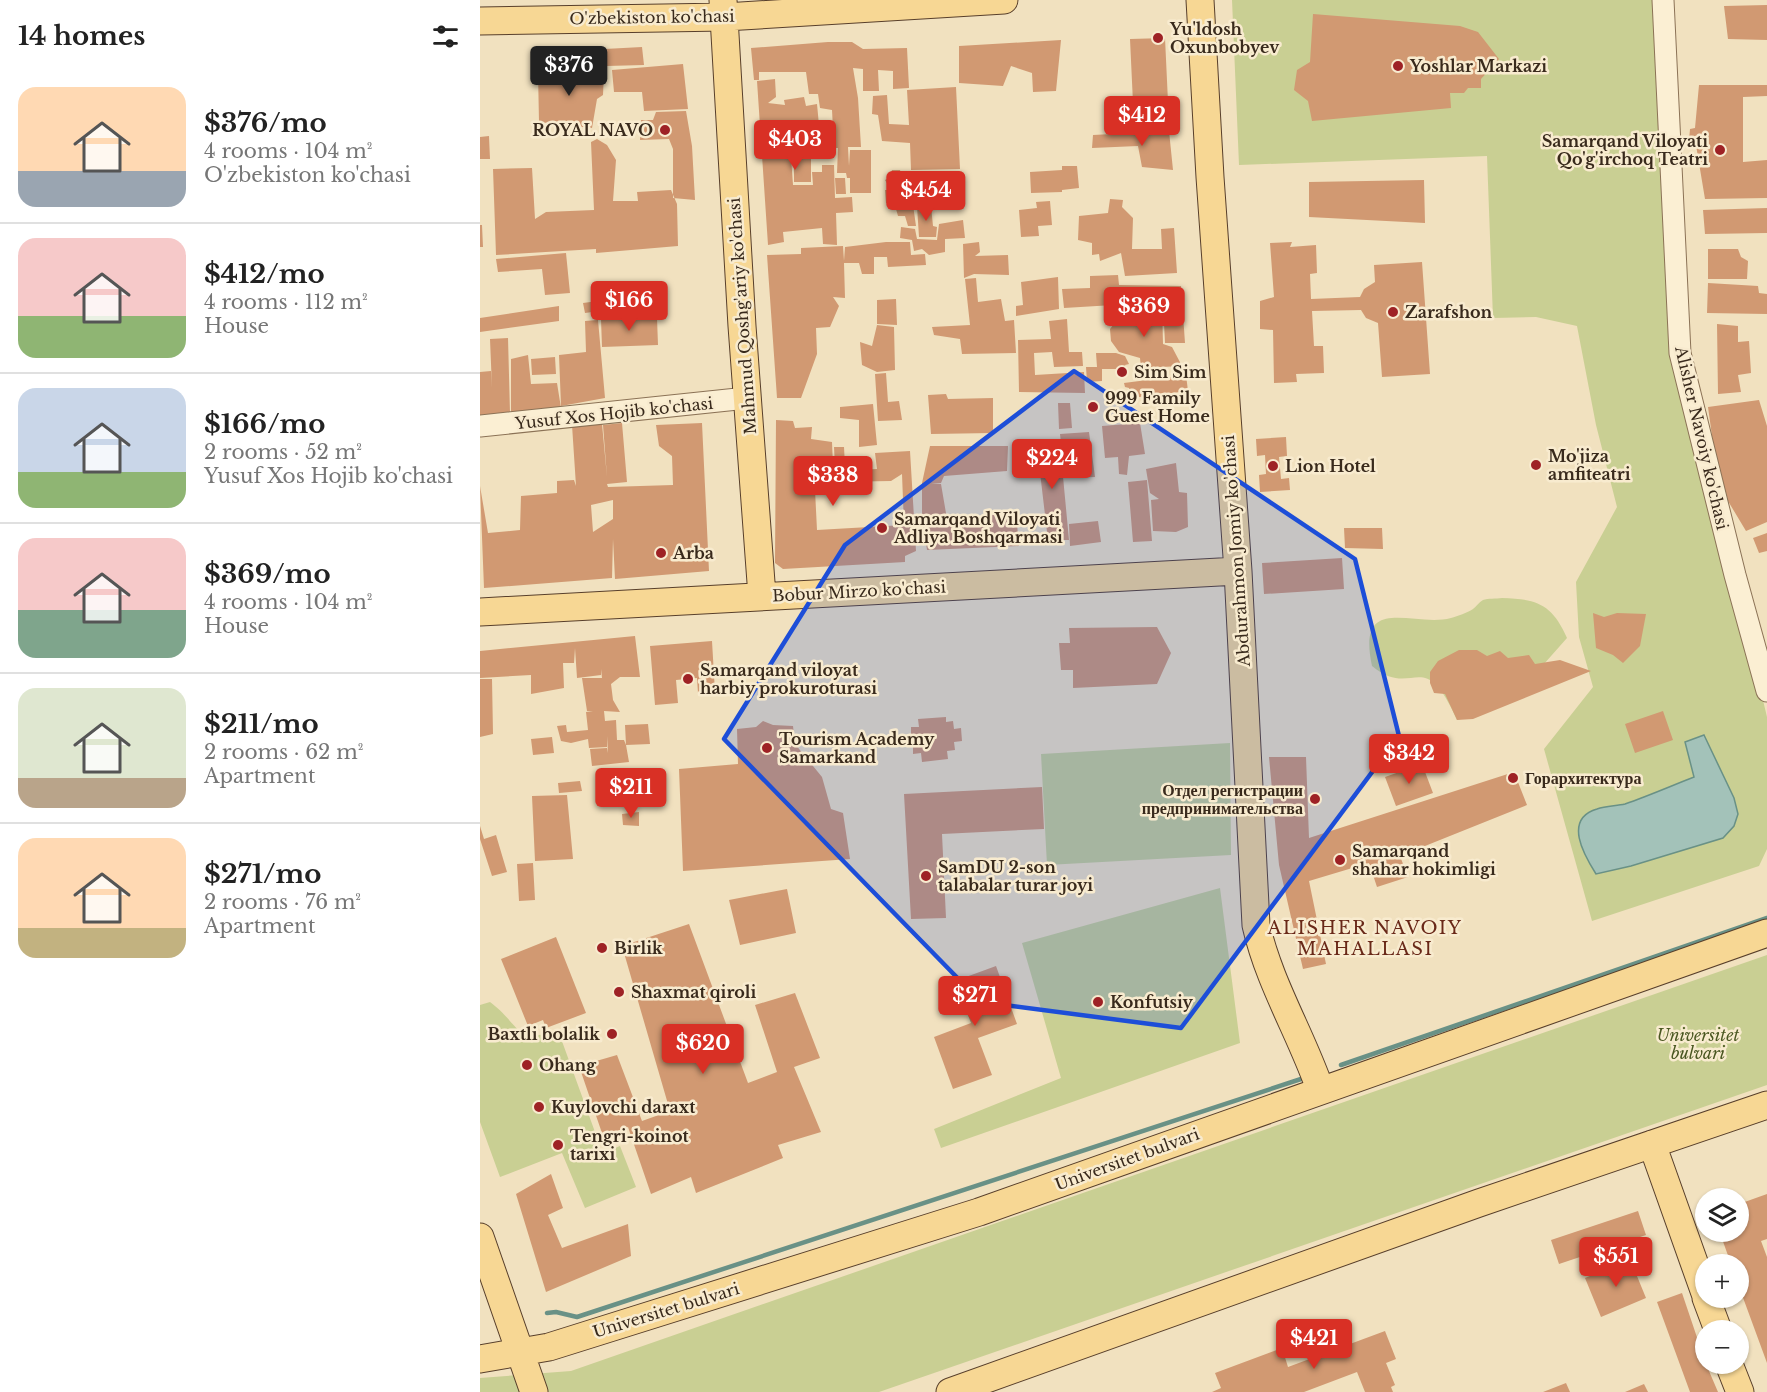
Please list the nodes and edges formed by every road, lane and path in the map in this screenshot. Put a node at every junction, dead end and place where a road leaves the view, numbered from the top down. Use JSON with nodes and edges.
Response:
{"nodes":[{"id":1,"x":1004,"y":0,"type":"edge"},
{"id":2,"x":1200,"y":0,"type":"edge"},
{"id":3,"x":1663,"y":0,"type":"edge"},
{"id":4,"x":724,"y":9,"type":"edge"},
{"id":5,"x":480,"y":21,"type":"edge"},
{"id":6,"x":747,"y":398,"type":"junction"},
{"id":7,"x":480,"y":426,"type":"edge"},
{"id":8,"x":1238,"y":571,"type":"junction"},
{"id":9,"x":762,"y":596,"type":"junction"},
{"id":10,"x":480,"y":612,"type":"edge"},
{"id":11,"x":1767,"y":691,"type":"edge"},
{"id":12,"x":1767,"y":933,"type":"edge"},
{"id":13,"x":1320,"y":1089,"type":"junction"},
{"id":14,"x":1767,"y":1105,"type":"edge"},
{"id":15,"x":1652,"y":1144,"type":"junction"},
{"id":16,"x":480,"y":1237,"type":"edge"},
{"id":17,"x":1695,"y":1266,"type":"edge"},
{"id":18,"x":519,"y":1353,"type":"junction"},
{"id":19,"x":480,"y":1359,"type":"edge"},
{"id":20,"x":1734,"y":1374,"type":"edge"},
{"id":21,"x":534,"y":1392,"type":"edge"},
{"id":22,"x":950,"y":1392,"type":"edge"},
{"id":23,"x":1740,"y":1392,"type":"edge"}],
"edges":[{"from":1,"to":4,"type":"main road","name":"O'zbekiston ko'chasi"},
{"from":2,"to":8,"type":"main road","name":"Abdurahmon Jomiy ko'chasi"},
{"from":3,"to":11,"type":"street","name":"Alisher Navoiy ko'chasi"},
{"from":4,"to":5,"type":"main road","name":"O'zbekiston ko'chasi"},
{"from":4,"to":6,"type":"main road","name":"Mahmud Qoshg'ariy ko'chasi"},
{"from":6,"to":7,"type":"street","name":"Yusuf Xos Hojib ko'chasi"},
{"from":6,"to":9,"type":"main road","name":"Mahmud Qoshg'ariy ko'chasi"},
{"from":8,"to":9,"type":"main road","name":"Bobur Mirzo ko'chasi"},
{"from":8,"to":13,"type":"main road","name":"Abdurahmon Jomiy ko'chasi"},
{"from":9,"to":10,"type":"main road","name":"Bobur Mirzo ko'chasi"},
{"from":12,"to":13,"type":"main road","name":"Universitet bulvari"},
{"from":13,"to":18,"type":"main road","name":"Universitet bulvari"},
{"from":14,"to":15,"type":"main road"},
{"from":15,"to":17,"type":"main road"},
{"from":15,"to":22,"type":"main road"},
{"from":16,"to":18,"type":"main road"},
{"from":18,"to":19,"type":"main road","name":"Universitet bulvari"},
{"from":18,"to":21,"type":"main road"},
{"from":20,"to":23,"type":"main road"}]}
